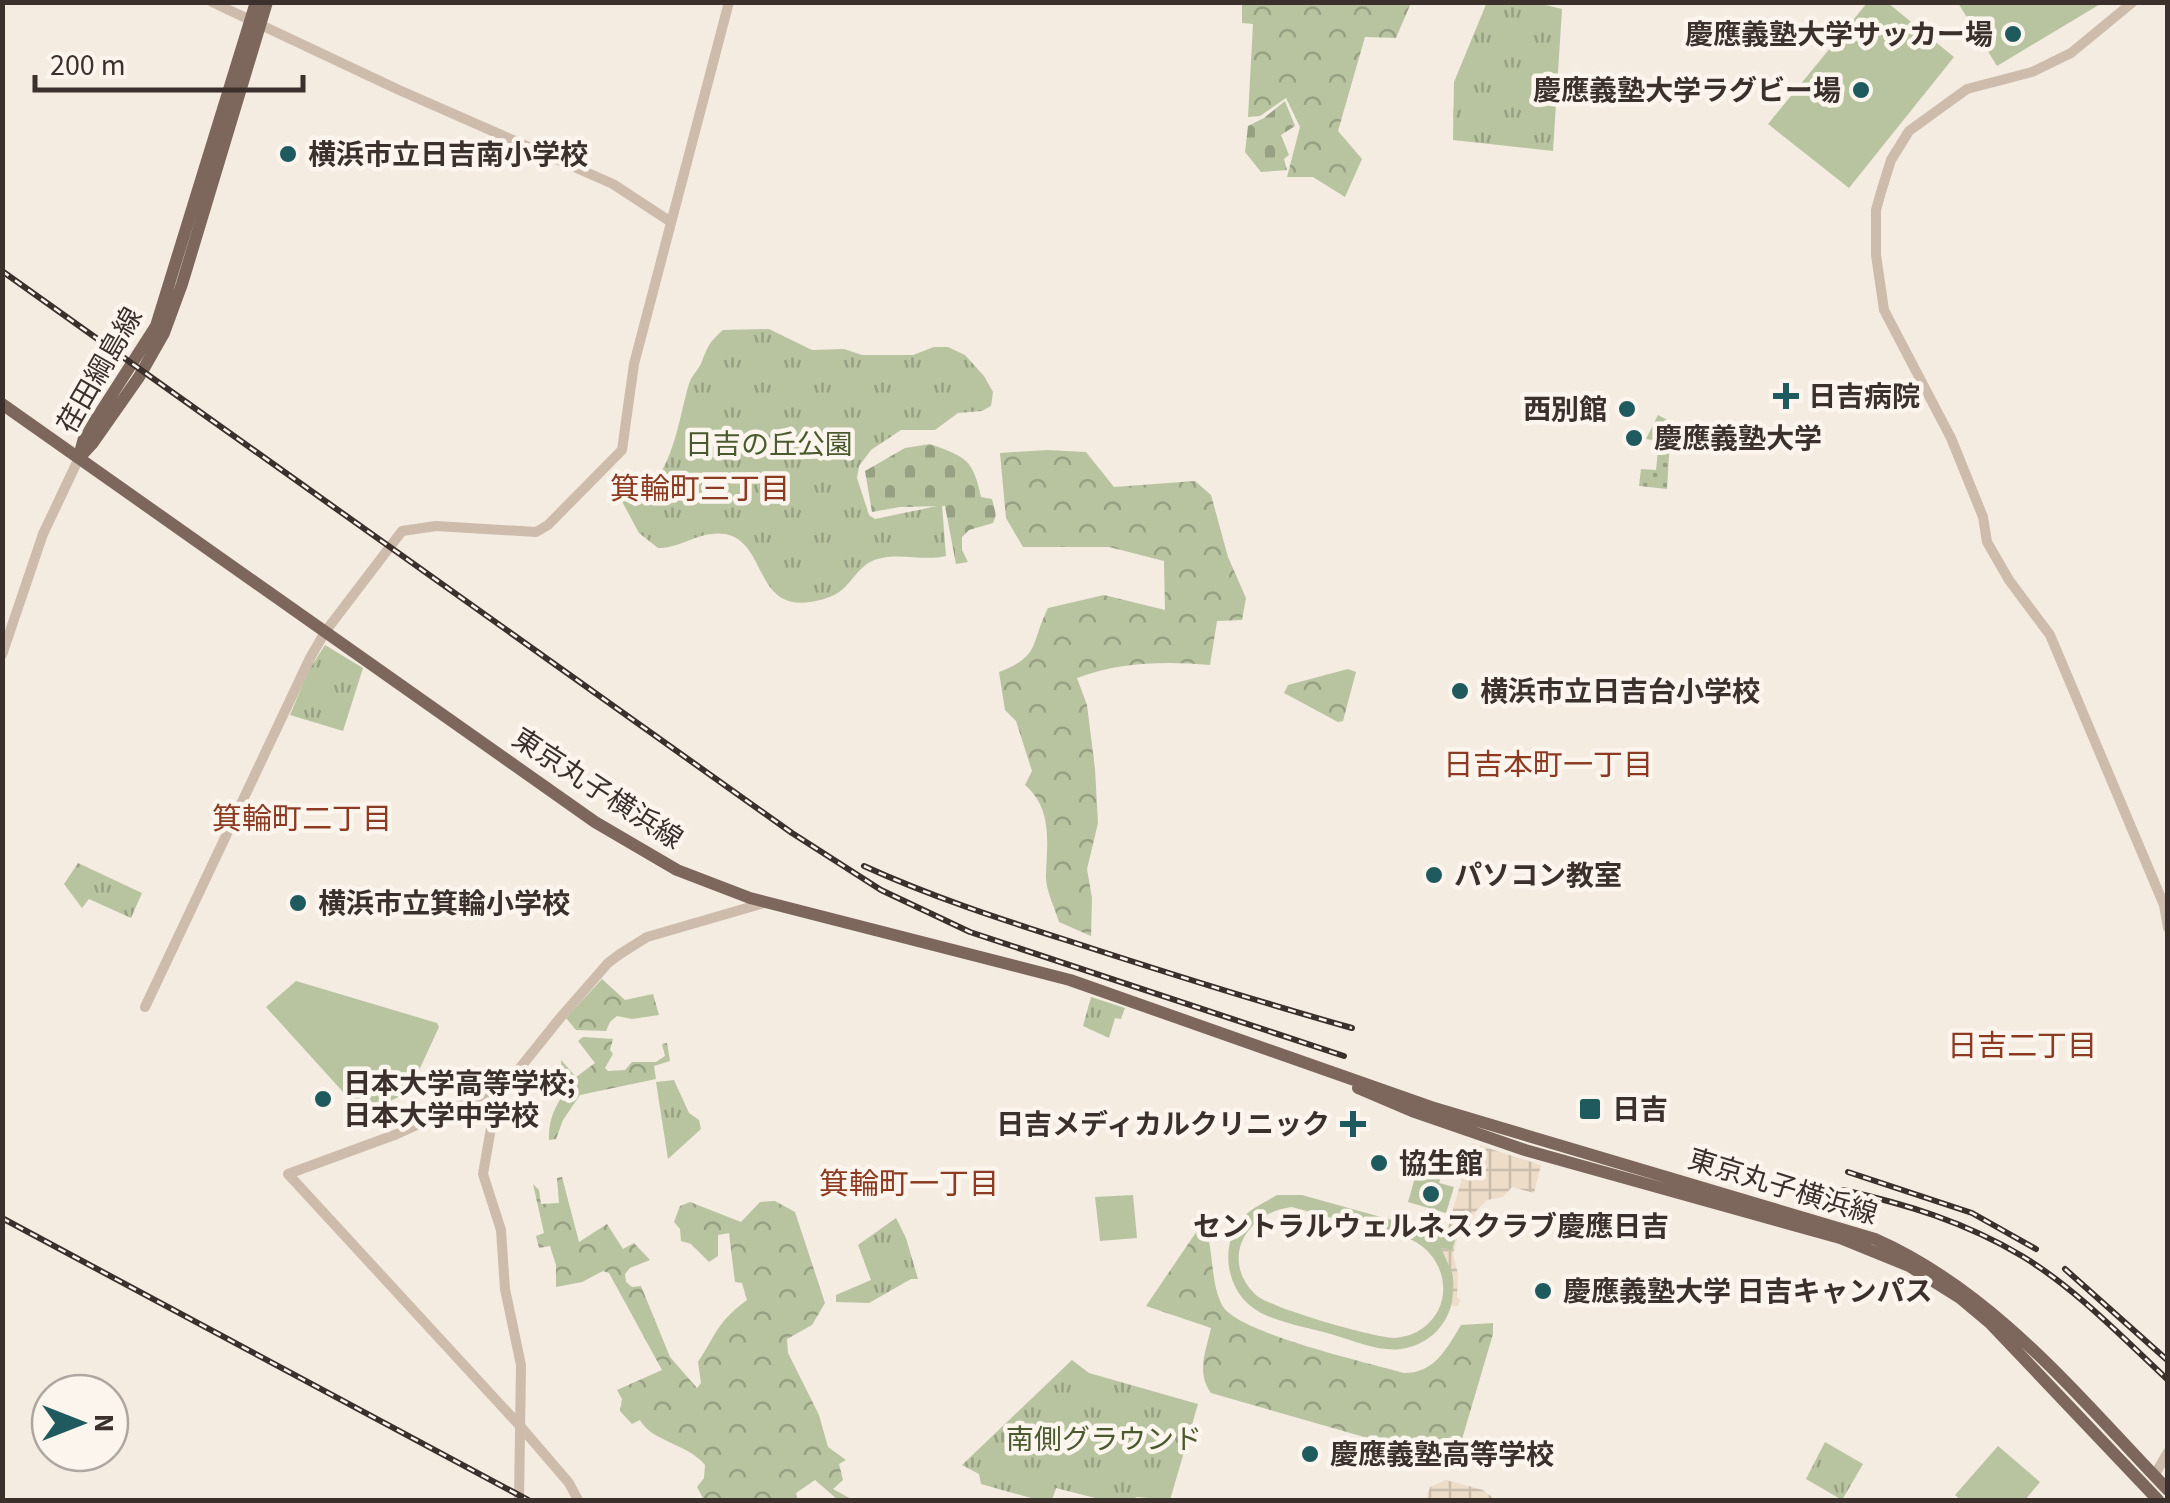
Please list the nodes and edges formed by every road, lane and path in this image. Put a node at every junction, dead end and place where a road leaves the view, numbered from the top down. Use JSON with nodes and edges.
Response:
{"nodes":[{"id":1,"x":212,"y":2,"type":"edge"},
{"id":2,"x":256,"y":2,"type":"edge"},
{"id":3,"x":267,"y":2,"type":"edge"},
{"id":4,"x":729,"y":2,"type":"edge"},
{"id":5,"x":2132,"y":2,"type":"edge"},
{"id":6,"x":255,"y":24,"type":"junction"},
{"id":7,"x":671,"y":222,"type":"junction"},
{"id":8,"x":2,"y":404,"type":"edge"},
{"id":9,"x":78,"y":458,"type":"junction"},
{"id":10,"x":325,"y":632,"type":"junction"},
{"id":11,"x":2,"y":655,"type":"edge"},
{"id":12,"x":764,"y":903,"type":"junction"},
{"id":13,"x":2168,"y":928,"type":"edge"},
{"id":14,"x":145,"y":1007,"type":"dead end"},
{"id":15,"x":1306,"y":1062,"type":"junction"},
{"id":16,"x":507,"y":1084,"type":"junction"},
{"id":17,"x":522,"y":1427,"type":"junction"},
{"id":18,"x":2168,"y":1452,"type":"edge"},
{"id":19,"x":2154,"y":1476,"type":"junction"},
{"id":20,"x":2168,"y":1490,"type":"edge"},
{"id":21,"x":519,"y":1500,"type":"edge"},
{"id":22,"x":578,"y":1500,"type":"edge"},
{"id":23,"x":2158,"y":1500,"type":"edge"}],
"edges":[{"from":1,"to":6,"type":"street"},
{"from":2,"to":6,"type":"main road","name":"荏田綱島線"},
{"from":3,"to":6,"type":"main road","name":"荏田綱島線"},
{"from":4,"to":7,"type":"street"},
{"from":5,"to":13,"type":"street"},
{"from":6,"to":7,"type":"street"},
{"from":6,"to":9,"type":"main road","name":"荏田綱島線"},
{"from":7,"to":10,"type":"street"},
{"from":8,"to":9,"type":"main road","name":"東京丸子横浜線"},
{"from":9,"to":10,"type":"main road","name":"東京丸子横浜線"},
{"from":9,"to":11,"type":"street"},
{"from":10,"to":12,"type":"main road","name":"東京丸子横浜線"},
{"from":10,"to":14,"type":"street"},
{"from":12,"to":15,"type":"main road","name":"東京丸子横浜線"},
{"from":12,"to":16,"type":"street"},
{"from":15,"to":19,"type":"main road","name":"東京丸子横浜線"},
{"from":15,"to":23,"type":"main road","name":"東京丸子横浜線"},
{"from":16,"to":17,"type":"street"},
{"from":16,"to":17,"type":"street"},
{"from":17,"to":21,"type":"street"},
{"from":17,"to":22,"type":"street"},
{"from":18,"to":19,"type":"street"},
{"from":19,"to":20,"type":"main road","name":"東京丸子横浜線"}]}
